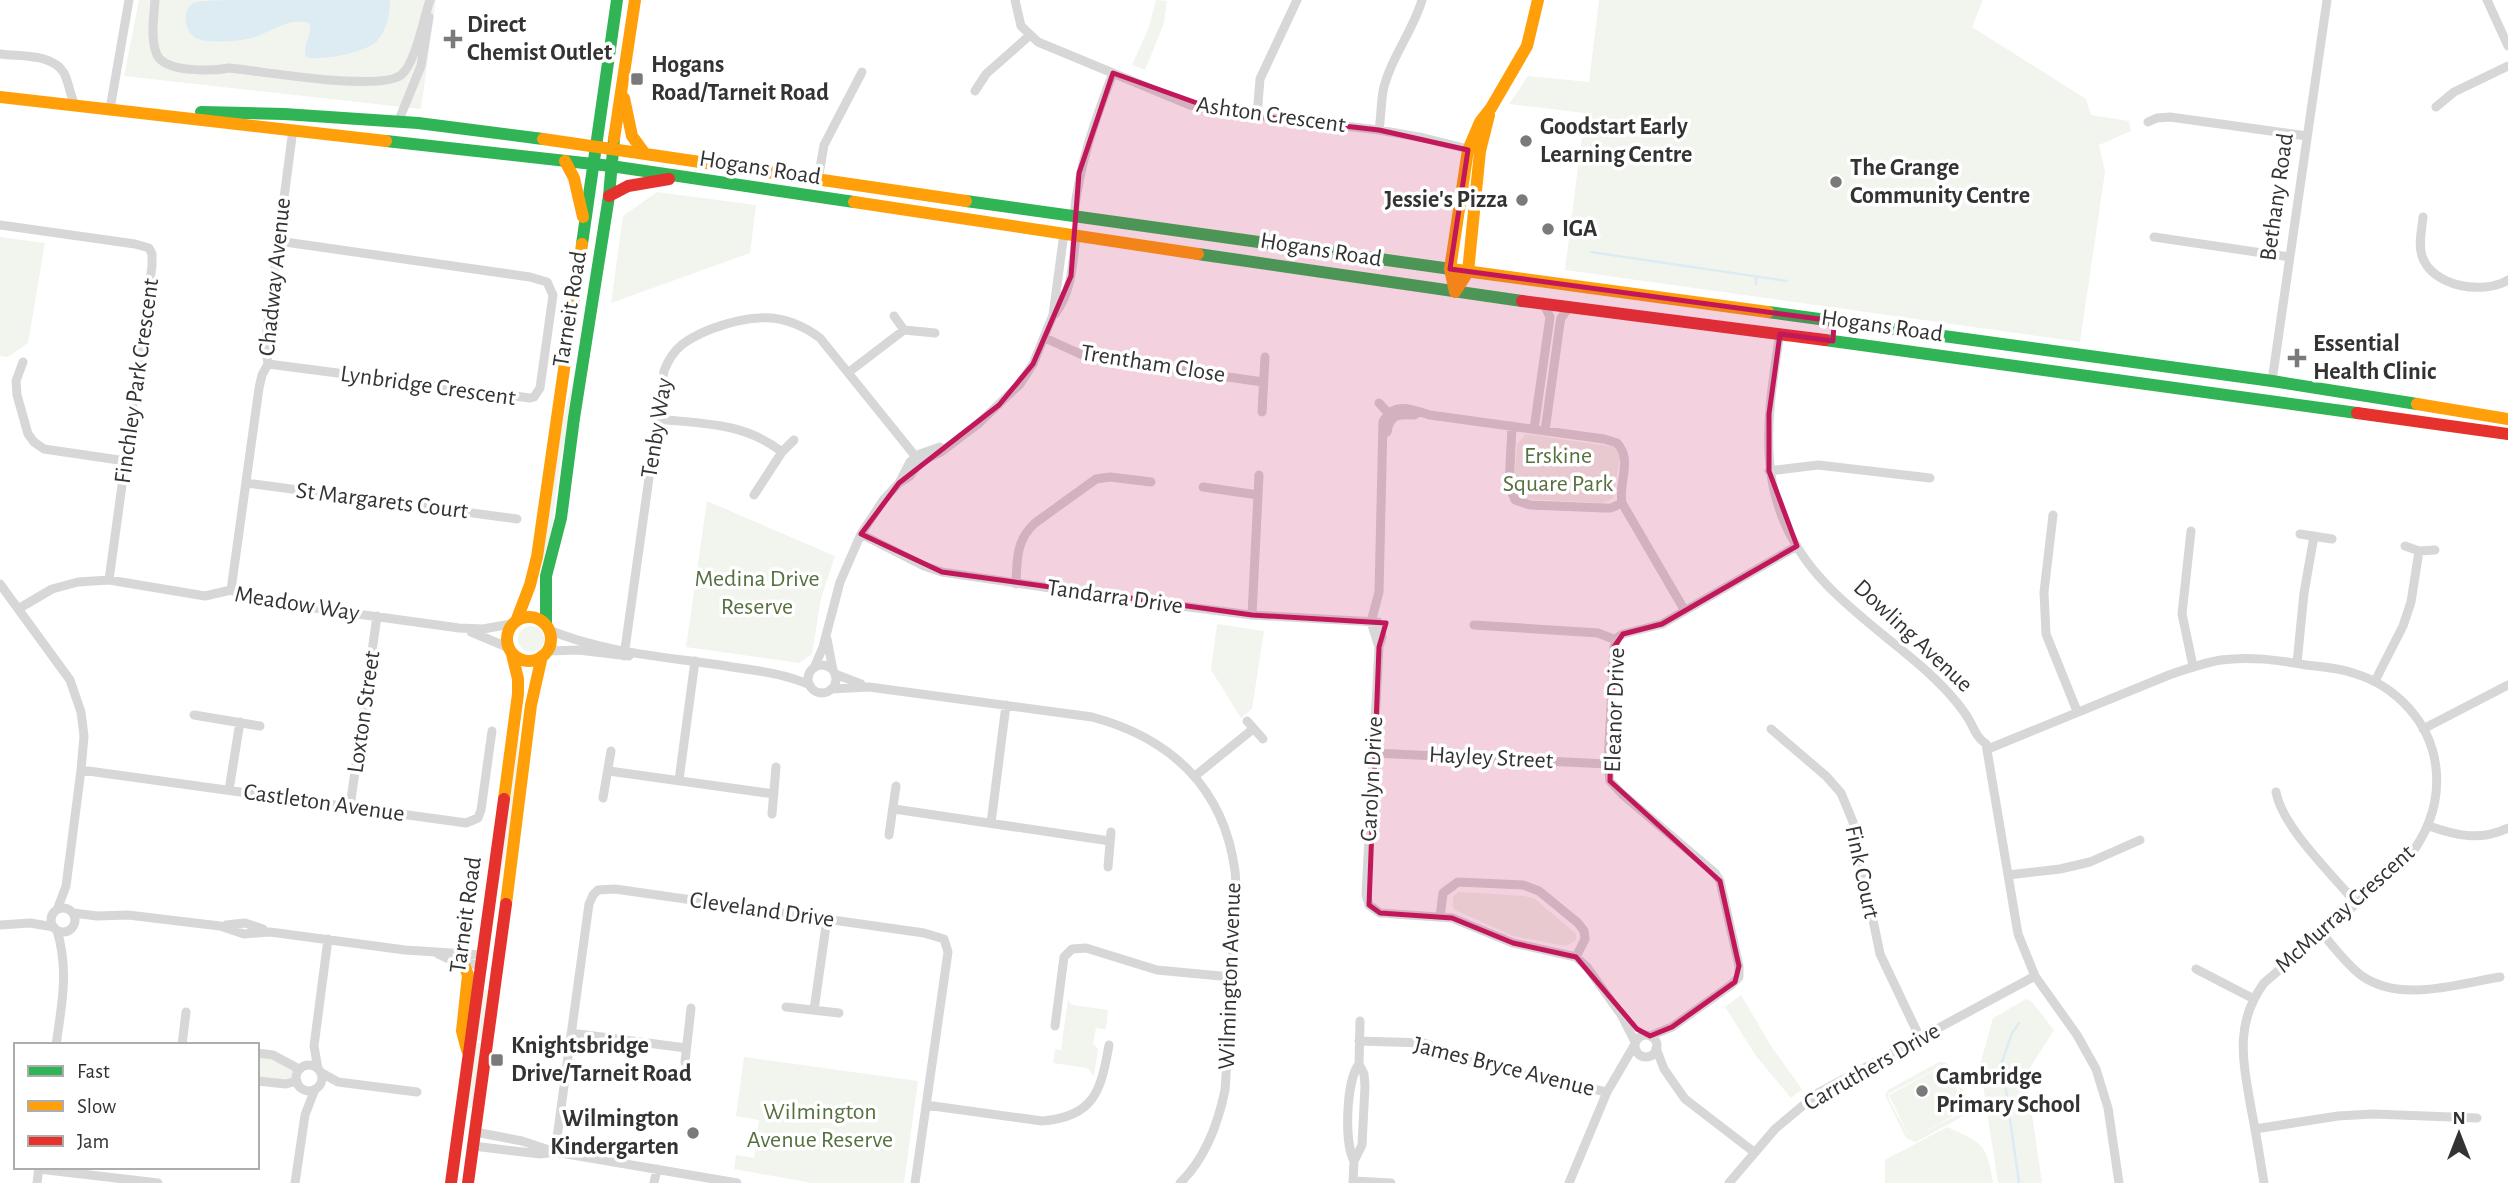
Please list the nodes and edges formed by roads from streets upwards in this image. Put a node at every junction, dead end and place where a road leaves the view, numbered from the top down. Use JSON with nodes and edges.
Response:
{"nodes":[{"id":1,"x":129,"y":0,"type":"edge"},
{"id":2,"x":155,"y":0,"type":"edge"},
{"id":3,"x":431,"y":0,"type":"edge"},
{"id":4,"x":617,"y":0,"type":"edge"},
{"id":5,"x":635,"y":0,"type":"edge"},
{"id":6,"x":1015,"y":0,"type":"edge"},
{"id":7,"x":1297,"y":0,"type":"edge"},
{"id":8,"x":1422,"y":0,"type":"edge"},
{"id":9,"x":1538,"y":0,"type":"edge"},
{"id":10,"x":2327,"y":0,"type":"edge"},
{"id":11,"x":2487,"y":0,"type":"edge"},
{"id":12,"x":1029,"y":36,"type":"junction"},
{"id":13,"x":2508,"y":46,"type":"edge"},
{"id":14,"x":0,"y":54,"type":"edge"},
{"id":15,"x":2508,"y":66,"type":"edge"},
{"id":16,"x":862,"y":72,"type":"dead end"},
{"id":17,"x":1113,"y":73,"type":"junction"},
{"id":18,"x":975,"y":92,"type":"dead end"},
{"id":19,"x":623,"y":95,"type":"junction"},
{"id":20,"x":0,"y":97,"type":"edge"},
{"id":21,"x":75,"y":105,"type":"junction"},
{"id":22,"x":2436,"y":107,"type":"dead end"},
{"id":23,"x":110,"y":109,"type":"junction"},
{"id":24,"x":127,"y":111,"type":"junction"},
{"id":25,"x":315,"y":116,"type":"junction"},
{"id":26,"x":1257,"y":116,"type":"junction"},
{"id":27,"x":398,"y":122,"type":"junction"},
{"id":28,"x":2148,"y":122,"type":"dead end"},
{"id":29,"x":431,"y":125,"type":"junction"},
{"id":30,"x":293,"y":130,"type":"junction"},
{"id":31,"x":1379,"y":130,"type":"junction"},
{"id":32,"x":2307,"y":136,"type":"junction"},
{"id":33,"x":595,"y":147,"type":"junction"},
{"id":34,"x":613,"y":149,"type":"junction"},
{"id":35,"x":1474,"y":151,"type":"junction"},
{"id":36,"x":645,"y":154,"type":"junction"},
{"id":37,"x":510,"y":155,"type":"junction"},
{"id":38,"x":565,"y":160,"type":"junction"},
{"id":39,"x":593,"y":164,"type":"junction"},
{"id":40,"x":611,"y":166,"type":"junction"},
{"id":41,"x":678,"y":177,"type":"junction"},
{"id":42,"x":817,"y":180,"type":"junction"},
{"id":43,"x":1460,"y":195,"type":"junction"},
{"id":44,"x":610,"y":196,"type":"junction"},
{"id":45,"x":1475,"y":197,"type":"junction"},
{"id":46,"x":1074,"y":215,"type":"junction"},
{"id":47,"x":2423,"y":217,"type":"dead end"},
{"id":48,"x":584,"y":222,"type":"junction"},
{"id":49,"x":0,"y":225,"type":"edge"},
{"id":50,"x":1070,"y":234,"type":"junction"},
{"id":51,"x":2154,"y":237,"type":"dead end"},
{"id":52,"x":278,"y":241,"type":"junction"},
{"id":53,"x":2290,"y":257,"type":"junction"},
{"id":54,"x":1450,"y":270,"type":"junction"},
{"id":55,"x":1468,"y":272,"type":"junction"},
{"id":56,"x":2508,"y":280,"type":"edge"},
{"id":57,"x":1455,"y":292,"type":"junction"},
{"id":58,"x":1544,"y":302,"type":"junction"},
{"id":59,"x":1570,"y":306,"type":"junction"},
{"id":60,"x":1784,"y":314,"type":"junction"},
{"id":61,"x":894,"y":316,"type":"dead end"},
{"id":62,"x":1834,"y":321,"type":"junction"},
{"id":63,"x":904,"y":330,"type":"junction"},
{"id":64,"x":935,"y":333,"type":"dead end"},
{"id":65,"x":1780,"y":334,"type":"junction"},
{"id":66,"x":1045,"y":338,"type":"junction"},
{"id":67,"x":1833,"y":341,"type":"junction"},
{"id":68,"x":1265,"y":357,"type":"dead end"},
{"id":69,"x":23,"y":362,"type":"dead end"},
{"id":70,"x":268,"y":364,"type":"junction"},
{"id":71,"x":849,"y":372,"type":"junction"},
{"id":72,"x":2272,"y":381,"type":"junction"},
{"id":73,"x":1263,"y":382,"type":"junction"},
{"id":74,"x":2269,"y":400,"type":"junction"},
{"id":75,"x":1379,"y":402,"type":"dead end"},
{"id":76,"x":1262,"y":412,"type":"dead end"},
{"id":77,"x":1391,"y":415,"type":"junction"},
{"id":78,"x":657,"y":419,"type":"junction"},
{"id":79,"x":2508,"y":419,"type":"edge"},
{"id":80,"x":1512,"y":426,"type":"junction"},
{"id":81,"x":1534,"y":429,"type":"junction"},
{"id":82,"x":1545,"y":431,"type":"junction"},
{"id":83,"x":2508,"y":434,"type":"edge"},
{"id":84,"x":794,"y":440,"type":"dead end"},
{"id":85,"x":782,"y":452,"type":"junction"},
{"id":86,"x":918,"y":459,"type":"junction"},
{"id":87,"x":126,"y":461,"type":"junction"},
{"id":88,"x":1769,"y":471,"type":"junction"},
{"id":89,"x":1259,"y":475,"type":"dead end"},
{"id":90,"x":1930,"y":478,"type":"dead end"},
{"id":91,"x":1152,"y":482,"type":"dead end"},
{"id":92,"x":246,"y":483,"type":"junction"},
{"id":93,"x":1201,"y":486,"type":"dead end"},
{"id":94,"x":754,"y":495,"type":"dead end"},
{"id":95,"x":1258,"y":495,"type":"junction"},
{"id":96,"x":1622,"y":503,"type":"junction"},
{"id":97,"x":2053,"y":515,"type":"dead end"},
{"id":98,"x":517,"y":519,"type":"dead end"},
{"id":99,"x":2191,"y":531,"type":"dead end"},
{"id":100,"x":861,"y":534,"type":"junction"},
{"id":101,"x":2300,"y":534,"type":"dead end"},
{"id":102,"x":2314,"y":536,"type":"junction"},
{"id":103,"x":2332,"y":539,"type":"dead end"},
{"id":104,"x":1797,"y":546,"type":"junction"},
{"id":105,"x":2405,"y":546,"type":"dead end"},
{"id":106,"x":2435,"y":550,"type":"dead end"},
{"id":107,"x":2419,"y":551,"type":"junction"},
{"id":108,"x":109,"y":580,"type":"junction"},
{"id":109,"x":1016,"y":583,"type":"junction"},
{"id":110,"x":0,"y":584,"type":"edge"},
{"id":111,"x":231,"y":590,"type":"junction"},
{"id":112,"x":3,"y":596,"type":"edge"},
{"id":113,"x":18,"y":609,"type":"junction"},
{"id":114,"x":1685,"y":611,"type":"junction"},
{"id":115,"x":1252,"y":615,"type":"junction"},
{"id":116,"x":377,"y":616,"type":"junction"},
{"id":117,"x":514,"y":622,"type":"junction"},
{"id":118,"x":1374,"y":622,"type":"junction"},
{"id":119,"x":1474,"y":625,"type":"dead end"},
{"id":120,"x":548,"y":627,"type":"junction"},
{"id":121,"x":459,"y":628,"type":"junction"},
{"id":122,"x":826,"y":634,"type":"junction"},
{"id":123,"x":1616,"y":640,"type":"junction"},
{"id":124,"x":588,"y":647,"type":"junction"},
{"id":125,"x":510,"y":650,"type":"junction"},
{"id":126,"x":625,"y":653,"type":"junction"},
{"id":127,"x":545,"y":654,"type":"junction"},
{"id":128,"x":695,"y":660,"type":"junction"},
{"id":129,"x":2297,"y":663,"type":"junction"},
{"id":130,"x":2193,"y":666,"type":"junction"},
{"id":131,"x":813,"y":668,"type":"junction"},
{"id":132,"x":834,"y":672,"type":"junction"},
{"id":133,"x":776,"y":674,"type":"junction"},
{"id":134,"x":2375,"y":681,"type":"junction"},
{"id":135,"x":810,"y":685,"type":"junction"},
{"id":136,"x":2508,"y":685,"type":"edge"},
{"id":137,"x":869,"y":687,"type":"junction"},
{"id":138,"x":831,"y":689,"type":"junction"},
{"id":139,"x":1006,"y":705,"type":"junction"},
{"id":140,"x":2077,"y":711,"type":"junction"},
{"id":141,"x":194,"y":715,"type":"dead end"},
{"id":142,"x":240,"y":722,"type":"junction"},
{"id":143,"x":260,"y":726,"type":"dead end"},
{"id":144,"x":1771,"y":729,"type":"dead end"},
{"id":145,"x":2423,"y":729,"type":"junction"},
{"id":146,"x":492,"y":731,"type":"dead end"},
{"id":147,"x":1263,"y":738,"type":"dead end"},
{"id":148,"x":1989,"y":749,"type":"junction"},
{"id":149,"x":611,"y":751,"type":"dead end"},
{"id":150,"x":1373,"y":753,"type":"junction"},
{"id":151,"x":1608,"y":764,"type":"junction"},
{"id":152,"x":776,"y":767,"type":"dead end"},
{"id":153,"x":81,"y":771,"type":"junction"},
{"id":154,"x":609,"y":771,"type":"junction"},
{"id":155,"x":1195,"y":776,"type":"junction"},
{"id":156,"x":679,"y":780,"type":"junction"},
{"id":157,"x":896,"y":786,"type":"dead end"},
{"id":158,"x":229,"y":790,"type":"junction"},
{"id":159,"x":2276,"y":792,"type":"dead end"},
{"id":160,"x":774,"y":794,"type":"junction"},
{"id":161,"x":603,"y":797,"type":"dead end"},
{"id":162,"x":351,"y":807,"type":"junction"},
{"id":163,"x":894,"y":809,"type":"junction"},
{"id":164,"x":772,"y":814,"type":"dead end"},
{"id":165,"x":991,"y":823,"type":"junction"},
{"id":166,"x":2428,"y":827,"type":"junction"},
{"id":167,"x":2508,"y":828,"type":"edge"},
{"id":168,"x":889,"y":835,"type":"dead end"},
{"id":169,"x":2140,"y":839,"type":"dead end"},
{"id":170,"x":1108,"y":867,"type":"dead end"},
{"id":171,"x":2008,"y":875,"type":"junction"},
{"id":172,"x":66,"y":886,"type":"junction"},
{"id":173,"x":2357,"y":903,"type":"junction"},
{"id":174,"x":55,"y":912,"type":"junction"},
{"id":175,"x":72,"y":912,"type":"junction"},
{"id":176,"x":96,"y":916,"type":"junction"},
{"id":177,"x":1440,"y":917,"type":"junction"},
{"id":178,"x":827,"y":919,"type":"junction"},
{"id":179,"x":30,"y":923,"type":"junction"},
{"id":180,"x":0,"y":925,"type":"edge"},
{"id":181,"x":72,"y":928,"type":"junction"},
{"id":182,"x":55,"y":929,"type":"junction"},
{"id":183,"x":2321,"y":932,"type":"junction"},
{"id":184,"x":328,"y":939,"type":"junction"},
{"id":185,"x":436,"y":953,"type":"junction"},
{"id":186,"x":64,"y":955,"type":"junction"},
{"id":187,"x":1576,"y":957,"type":"junction"},
{"id":188,"x":481,"y":960,"type":"junction"},
{"id":189,"x":498,"y":961,"type":"junction"},
{"id":190,"x":463,"y":962,"type":"junction"},
{"id":191,"x":2196,"y":969,"type":"dead end"},
{"id":192,"x":2035,"y":976,"type":"junction"},
{"id":193,"x":2500,"y":977,"type":"dead end"},
{"id":194,"x":1231,"y":978,"type":"junction"},
{"id":195,"x":2252,"y":999,"type":"junction"},
{"id":196,"x":786,"y":1007,"type":"dead end"},
{"id":197,"x":691,"y":1008,"type":"dead end"},
{"id":198,"x":814,"y":1010,"type":"junction"},
{"id":199,"x":186,"y":1012,"type":"dead end"},
{"id":200,"x":839,"y":1013,"type":"dead end"},
{"id":201,"x":1622,"y":1016,"type":"junction"},
{"id":202,"x":1360,"y":1021,"type":"dead end"},
{"id":203,"x":1055,"y":1026,"type":"dead end"},
{"id":204,"x":571,"y":1033,"type":"junction"},
{"id":205,"x":1920,"y":1038,"type":"junction"},
{"id":206,"x":1359,"y":1041,"type":"junction"},
{"id":207,"x":1652,"y":1041,"type":"junction"},
{"id":208,"x":56,"y":1043,"type":"edge"},
{"id":209,"x":183,"y":1043,"type":"edge"},
{"id":210,"x":1635,"y":1043,"type":"junction"},
{"id":211,"x":1109,"y":1045,"type":"dead end"},
{"id":212,"x":314,"y":1046,"type":"junction"},
{"id":213,"x":686,"y":1048,"type":"junction"},
{"id":214,"x":259,"y":1053,"type":"edge"},
{"id":215,"x":1645,"y":1056,"type":"junction"},
{"id":216,"x":468,"y":1057,"type":"junction"},
{"id":217,"x":685,"y":1062,"type":"dead end"},
{"id":218,"x":1359,"y":1064,"type":"junction"},
{"id":219,"x":1621,"y":1065,"type":"junction"},
{"id":220,"x":301,"y":1068,"type":"junction"},
{"id":221,"x":1664,"y":1069,"type":"junction"},
{"id":222,"x":319,"y":1070,"type":"junction"},
{"id":223,"x":259,"y":1081,"type":"edge"},
{"id":224,"x":338,"y":1082,"type":"junction"},
{"id":225,"x":298,"y":1084,"type":"junction"},
{"id":226,"x":317,"y":1088,"type":"junction"},
{"id":227,"x":417,"y":1092,"type":"dead end"},
{"id":228,"x":1607,"y":1092,"type":"junction"},
{"id":229,"x":926,"y":1105,"type":"junction"},
{"id":230,"x":305,"y":1115,"type":"junction"},
{"id":231,"x":2477,"y":1118,"type":"dead end"},
{"id":232,"x":2255,"y":1129,"type":"junction"},
{"id":233,"x":475,"y":1132,"type":"junction"},
{"id":234,"x":465,"y":1139,"type":"junction"},
{"id":235,"x":522,"y":1141,"type":"junction"},
{"id":236,"x":520,"y":1152,"type":"junction"},
{"id":237,"x":555,"y":1152,"type":"junction"},
{"id":238,"x":1754,"y":1152,"type":"junction"},
{"id":239,"x":1354,"y":1161,"type":"junction"},
{"id":240,"x":47,"y":1169,"type":"edge"},
{"id":241,"x":657,"y":1169,"type":"junction"},
{"id":242,"x":1353,"y":1182,"type":"edge"},
{"id":243,"x":158,"y":1183,"type":"edge"},
{"id":244,"x":295,"y":1183,"type":"edge"},
{"id":245,"x":453,"y":1183,"type":"edge"},
{"id":246,"x":468,"y":1183,"type":"edge"},
{"id":247,"x":654,"y":1183,"type":"edge"},
{"id":248,"x":737,"y":1183,"type":"edge"},
{"id":249,"x":915,"y":1183,"type":"edge"},
{"id":250,"x":1180,"y":1183,"type":"edge"},
{"id":251,"x":1391,"y":1183,"type":"edge"},
{"id":252,"x":1569,"y":1183,"type":"edge"},
{"id":253,"x":1730,"y":1183,"type":"edge"},
{"id":254,"x":2119,"y":1183,"type":"edge"},
{"id":255,"x":2264,"y":1183,"type":"edge"}],
"edges":[{"from":1,"to":23,"type":"street"},
{"from":2,"to":3,"type":"street"},
{"from":3,"to":27,"type":"street"},
{"from":4,"to":33,"type":"street","name":"Tarneit Road"},
{"from":5,"to":19,"type":"street","name":"Tarneit Road"},
{"from":6,"to":12,"type":"street"},
{"from":7,"to":26,"type":"street"},
{"from":8,"to":31,"type":"street"},
{"from":9,"to":35,"type":"street"},
{"from":10,"to":32,"type":"street","name":"Bethany Road"},
{"from":11,"to":13,"type":"street"},
{"from":12,"to":17,"type":"street","name":"Ashton Crescent"},
{"from":12,"to":18,"type":"street"},
{"from":14,"to":21,"type":"street"},
{"from":15,"to":22,"type":"street"},
{"from":16,"to":42,"type":"street"},
{"from":17,"to":26,"type":"street","name":"Ashton Crescent"},
{"from":17,"to":46,"type":"street"},
{"from":19,"to":34,"type":"street","name":"Tarneit Road"},
{"from":19,"to":36,"type":"street"},
{"from":20,"to":21,"type":"street","name":"Hogans Road"},
{"from":21,"to":23,"type":"street","name":"Hogans Road"},
{"from":23,"to":24,"type":"street","name":"Hogans Road"},
{"from":24,"to":25,"type":"street","name":"Hogans Road"},
{"from":24,"to":30,"type":"street","name":"Hogans Road"},
{"from":25,"to":27,"type":"street","name":"Hogans Road"},
{"from":25,"to":30,"type":"street"},
{"from":26,"to":31,"type":"street","name":"Ashton Crescent"},
{"from":27,"to":29,"type":"street","name":"Hogans Road"},
{"from":28,"to":32,"type":"street"},
{"from":29,"to":33,"type":"street","name":"Hogans Road"},
{"from":29,"to":37,"type":"street"},
{"from":30,"to":37,"type":"street","name":"Hogans Road"},
{"from":30,"to":52,"type":"street","name":"Chadway Avenue"},
{"from":31,"to":35,"type":"street","name":"Ashton Crescent"},
{"from":32,"to":53,"type":"street","name":"Bethany Road"},
{"from":33,"to":34,"type":"street","name":"Hogans Road"},
{"from":33,"to":39,"type":"street","name":"Tarneit Road"},
{"from":34,"to":36,"type":"street","name":"Hogans Road"},
{"from":34,"to":40,"type":"street","name":"Tarneit Road"},
{"from":35,"to":43,"type":"street"},
{"from":35,"to":45,"type":"street"},
{"from":36,"to":42,"type":"street","name":"Hogans Road"},
{"from":37,"to":38,"type":"street","name":"Hogans Road"},
{"from":38,"to":39,"type":"street","name":"Hogans Road"},
{"from":38,"to":48,"type":"street"},
{"from":39,"to":40,"type":"street","name":"Hogans Road"},
{"from":39,"to":48,"type":"street","name":"Tarneit Road"},
{"from":40,"to":41,"type":"street","name":"Hogans Road"},
{"from":40,"to":44,"type":"street","name":"Tarneit Road"},
{"from":41,"to":44,"type":"street"},
{"from":41,"to":50,"type":"street","name":"Hogans Road"},
{"from":42,"to":46,"type":"street","name":"Hogans Road"},
{"from":43,"to":45,"type":"street"},
{"from":43,"to":54,"type":"street"},
{"from":44,"to":120,"type":"street","name":"Tarneit Road"},
{"from":45,"to":55,"type":"street"},
{"from":46,"to":50,"type":"street"},
{"from":46,"to":54,"type":"street","name":"Hogans Road"},
{"from":47,"to":56,"type":"street"},
{"from":48,"to":117,"type":"street","name":"Tarneit Road"},
{"from":49,"to":87,"type":"street","name":"Finchley Park Crescent"},
{"from":50,"to":57,"type":"street","name":"Hogans Road"},
{"from":50,"to":66,"type":"street"},
{"from":51,"to":53,"type":"street"},
{"from":52,"to":70,"type":"street","name":"Chadway Avenue"},
{"from":52,"to":70,"type":"street","name":"Lynbridge Crescent"},
{"from":53,"to":72,"type":"street","name":"Bethany Road"},
{"from":54,"to":55,"type":"street","name":"Hogans Road"},
{"from":54,"to":57,"type":"street"},
{"from":55,"to":57,"type":"street"},
{"from":55,"to":60,"type":"street","name":"Hogans Road"},
{"from":57,"to":58,"type":"street","name":"Hogans Road"},
{"from":58,"to":59,"type":"street","name":"Hogans Road"},
{"from":58,"to":81,"type":"street"},
{"from":59,"to":65,"type":"street","name":"Hogans Road"},
{"from":59,"to":82,"type":"street"},
{"from":60,"to":62,"type":"street","name":"Hogans Road"},
{"from":60,"to":65,"type":"street","name":"Dowling Avenue"},
{"from":61,"to":63,"type":"street"},
{"from":62,"to":67,"type":"street"},
{"from":62,"to":72,"type":"street","name":"Hogans Road"},
{"from":63,"to":64,"type":"street"},
{"from":63,"to":71,"type":"street"},
{"from":65,"to":67,"type":"street","name":"Hogans Road"},
{"from":65,"to":88,"type":"street","name":"Dowling Avenue"},
{"from":66,"to":73,"type":"street","name":"Trentham Close"},
{"from":66,"to":86,"type":"street"},
{"from":67,"to":74,"type":"street","name":"Hogans Road"},
{"from":68,"to":73,"type":"street"},
{"from":69,"to":87,"type":"street"},
{"from":70,"to":92,"type":"street","name":"Chadway Avenue"},
{"from":71,"to":78,"type":"street","name":"Tenby Way"},
{"from":71,"to":86,"type":"street","name":"Tenby Way"},
{"from":72,"to":74,"type":"street","name":"Bethany Road"},
{"from":72,"to":79,"type":"street","name":"Hogans Road"},
{"from":73,"to":76,"type":"street"},
{"from":74,"to":83,"type":"street","name":"Hogans Road"},
{"from":75,"to":77,"type":"street"},
{"from":77,"to":80,"type":"street"},
{"from":77,"to":118,"type":"street","name":"Carolyn Drive"},
{"from":78,"to":85,"type":"street"},
{"from":78,"to":126,"type":"street","name":"Tenby Way"},
{"from":80,"to":81,"type":"street"},
{"from":80,"to":96,"type":"street"},
{"from":81,"to":82,"type":"street"},
{"from":82,"to":96,"type":"street"},
{"from":84,"to":85,"type":"street"},
{"from":85,"to":94,"type":"street"},
{"from":86,"to":100,"type":"street"},
{"from":87,"to":108,"type":"street","name":"Finchley Park Crescent"},
{"from":88,"to":90,"type":"street"},
{"from":88,"to":104,"type":"street","name":"Dowling Avenue"},
{"from":89,"to":95,"type":"street"},
{"from":91,"to":109,"type":"street"},
{"from":92,"to":98,"type":"street","name":"St Margarets Court"},
{"from":92,"to":111,"type":"street","name":"Chadway Avenue"},
{"from":93,"to":95,"type":"street"},
{"from":95,"to":115,"type":"street"},
{"from":96,"to":114,"type":"street"},
{"from":97,"to":140,"type":"street"},
{"from":99,"to":130,"type":"street"},
{"from":100,"to":109,"type":"street","name":"Tandarra Drive"},
{"from":100,"to":122,"type":"street"},
{"from":101,"to":102,"type":"street"},
{"from":102,"to":103,"type":"street"},
{"from":102,"to":129,"type":"street"},
{"from":104,"to":114,"type":"street","name":"Eleanor Drive"},
{"from":104,"to":148,"type":"street","name":"Dowling Avenue"},
{"from":105,"to":107,"type":"street"},
{"from":106,"to":107,"type":"street"},
{"from":107,"to":134,"type":"street"},
{"from":108,"to":111,"type":"street","name":"Meadow Way"},
{"from":108,"to":113,"type":"street","name":"Meadow Way"},
{"from":109,"to":115,"type":"street","name":"Tandarra Drive"},
{"from":110,"to":112,"type":"street"},
{"from":111,"to":116,"type":"street","name":"Meadow Way"},
{"from":112,"to":113,"type":"street"},
{"from":113,"to":153,"type":"street"},
{"from":114,"to":123,"type":"street","name":"Eleanor Drive"},
{"from":115,"to":118,"type":"street","name":"Tandarra Drive"},
{"from":116,"to":121,"type":"street","name":"Meadow Way"},
{"from":116,"to":162,"type":"street","name":"Loxton Street"},
{"from":117,"to":120,"type":"street"},
{"from":117,"to":121,"type":"street","name":"Meadow Way"},
{"from":117,"to":125,"type":"street"},
{"from":118,"to":150,"type":"street","name":"Carolyn Drive"},
{"from":119,"to":123,"type":"street"},
{"from":120,"to":124,"type":"street"},
{"from":120,"to":127,"type":"street"},
{"from":121,"to":125,"type":"street","name":"Meadow Way"},
{"from":122,"to":131,"type":"street"},
{"from":122,"to":132,"type":"street"},
{"from":123,"to":151,"type":"street","name":"Eleanor Drive"},
{"from":124,"to":126,"type":"street"},
{"from":124,"to":127,"type":"street"},
{"from":125,"to":127,"type":"street"},
{"from":125,"to":188,"type":"street","name":"Tarneit Road"},
{"from":126,"to":128,"type":"street"},
{"from":127,"to":189,"type":"street","name":"Tarneit Road"},
{"from":128,"to":133,"type":"street"},
{"from":128,"to":156,"type":"street"},
{"from":129,"to":130,"type":"street","name":"McMurray Crescent"},
{"from":129,"to":134,"type":"street","name":"McMurray Crescent"},
{"from":130,"to":140,"type":"street","name":"McMurray Crescent"},
{"from":131,"to":132,"type":"street"},
{"from":131,"to":133,"type":"street"},
{"from":131,"to":135,"type":"street"},
{"from":132,"to":137,"type":"street","name":"Wilmington Avenue"},
{"from":132,"to":138,"type":"street"},
{"from":133,"to":135,"type":"street"},
{"from":134,"to":145,"type":"street","name":"McMurray Crescent"},
{"from":135,"to":138,"type":"street"},
{"from":136,"to":145,"type":"street"},
{"from":137,"to":138,"type":"street","name":"Wilmington Avenue"},
{"from":137,"to":139,"type":"street","name":"Wilmington Avenue"},
{"from":139,"to":155,"type":"street","name":"Wilmington Avenue"},
{"from":139,"to":165,"type":"street"},
{"from":140,"to":148,"type":"street","name":"McMurray Crescent"},
{"from":141,"to":142,"type":"street"},
{"from":142,"to":143,"type":"street"},
{"from":142,"to":158,"type":"street"},
{"from":144,"to":205,"type":"street","name":"Fink Court"},
{"from":145,"to":166,"type":"street","name":"McMurray Crescent"},
{"from":146,"to":162,"type":"street","name":"Castleton Avenue"},
{"from":147,"to":155,"type":"street"},
{"from":148,"to":171,"type":"street"},
{"from":149,"to":154,"type":"street"},
{"from":150,"to":151,"type":"street","name":"Hayley Street"},
{"from":150,"to":177,"type":"street","name":"Carolyn Drive"},
{"from":151,"to":207,"type":"street","name":"Eleanor Drive"},
{"from":152,"to":160,"type":"street"},
{"from":153,"to":158,"type":"street","name":"Castleton Avenue"},
{"from":153,"to":172,"type":"street"},
{"from":154,"to":156,"type":"street"},
{"from":154,"to":161,"type":"street"},
{"from":155,"to":194,"type":"street","name":"Wilmington Avenue"},
{"from":156,"to":160,"type":"street"},
{"from":157,"to":163,"type":"street"},
{"from":158,"to":162,"type":"street","name":"Castleton Avenue"},
{"from":159,"to":173,"type":"street"},
{"from":160,"to":164,"type":"street"},
{"from":163,"to":165,"type":"street"},
{"from":163,"to":168,"type":"street"},
{"from":165,"to":170,"type":"street"},
{"from":166,"to":167,"type":"street"},
{"from":166,"to":173,"type":"street","name":"McMurray Crescent"},
{"from":169,"to":171,"type":"street"},
{"from":171,"to":192,"type":"street"},
{"from":172,"to":174,"type":"street"},
{"from":172,"to":175,"type":"street"},
{"from":173,"to":183,"type":"street","name":"McMurray Crescent"},
{"from":174,"to":175,"type":"street"},
{"from":174,"to":179,"type":"street"},
{"from":174,"to":182,"type":"street"},
{"from":175,"to":176,"type":"street"},
{"from":175,"to":181,"type":"street"},
{"from":176,"to":181,"type":"street"},
{"from":176,"to":184,"type":"street"},
{"from":177,"to":187,"type":"street"},
{"from":177,"to":187,"type":"street"},
{"from":178,"to":198,"type":"street"},
{"from":178,"to":204,"type":"street","name":"Cleveland Drive"},
{"from":178,"to":229,"type":"street","name":"Cleveland Drive"},
{"from":179,"to":180,"type":"street"},
{"from":179,"to":182,"type":"street"},
{"from":181,"to":182,"type":"street"},
{"from":181,"to":186,"type":"street"},
{"from":182,"to":186,"type":"street"},
{"from":183,"to":193,"type":"street"},
{"from":183,"to":195,"type":"street","name":"McMurray Crescent"},
{"from":184,"to":185,"type":"street"},
{"from":184,"to":212,"type":"street"},
{"from":185,"to":188,"type":"street"},
{"from":185,"to":190,"type":"street"},
{"from":186,"to":208,"type":"street"},
{"from":187,"to":201,"type":"street"},
{"from":188,"to":189,"type":"street"},
{"from":188,"to":190,"type":"street"},
{"from":188,"to":216,"type":"street","name":"Tarneit Road"},
{"from":189,"to":233,"type":"street","name":"Tarneit Road"},
{"from":190,"to":216,"type":"street"},
{"from":191,"to":195,"type":"street"},
{"from":192,"to":205,"type":"street","name":"Carruthers Drive"},
{"from":192,"to":254,"type":"street"},
{"from":194,"to":203,"type":"street"},
{"from":194,"to":250,"type":"street","name":"Wilmington Avenue"},
{"from":195,"to":232,"type":"street","name":"McMurray Crescent"},
{"from":196,"to":198,"type":"street"},
{"from":197,"to":213,"type":"street"},
{"from":198,"to":200,"type":"street"},
{"from":199,"to":209,"type":"street"},
{"from":201,"to":207,"type":"street"},
{"from":201,"to":210,"type":"street"},
{"from":202,"to":206,"type":"street"},
{"from":204,"to":213,"type":"street"},
{"from":204,"to":237,"type":"street","name":"Cleveland Drive"},
{"from":205,"to":238,"type":"street","name":"Carruthers Drive"},
{"from":206,"to":218,"type":"street"},
{"from":206,"to":228,"type":"street","name":"James Bryce Avenue"},
{"from":207,"to":210,"type":"street"},
{"from":207,"to":215,"type":"street"},
{"from":207,"to":221,"type":"street"},
{"from":210,"to":215,"type":"street"},
{"from":210,"to":219,"type":"street"},
{"from":211,"to":229,"type":"street"},
{"from":212,"to":220,"type":"street"},
{"from":212,"to":222,"type":"street"},
{"from":213,"to":217,"type":"street"},
{"from":214,"to":220,"type":"street"},
{"from":215,"to":219,"type":"street"},
{"from":215,"to":221,"type":"street"},
{"from":216,"to":234,"type":"street","name":"Tarneit Road"},
{"from":218,"to":239,"type":"street"},
{"from":218,"to":239,"type":"street"},
{"from":219,"to":228,"type":"street"},
{"from":220,"to":222,"type":"street"},
{"from":220,"to":225,"type":"street"},
{"from":221,"to":238,"type":"street"},
{"from":222,"to":224,"type":"street"},
{"from":222,"to":226,"type":"street"},
{"from":223,"to":225,"type":"street"},
{"from":224,"to":226,"type":"street"},
{"from":224,"to":227,"type":"street"},
{"from":225,"to":226,"type":"street"},
{"from":225,"to":230,"type":"street"},
{"from":226,"to":230,"type":"street"},
{"from":228,"to":252,"type":"street"},
{"from":229,"to":249,"type":"street","name":"Cleveland Drive"},
{"from":230,"to":244,"type":"street"},
{"from":231,"to":232,"type":"street"},
{"from":232,"to":255,"type":"street","name":"McMurray Crescent"},
{"from":233,"to":234,"type":"street"},
{"from":233,"to":235,"type":"street"},
{"from":234,"to":236,"type":"street"},
{"from":234,"to":245,"type":"street"},
{"from":234,"to":246,"type":"street","name":"Tarneit Road"},
{"from":235,"to":236,"type":"street"},
{"from":235,"to":237,"type":"street"},
{"from":236,"to":237,"type":"street"},
{"from":237,"to":241,"type":"street"},
{"from":238,"to":253,"type":"street","name":"Carruthers Drive"},
{"from":239,"to":242,"type":"street"},
{"from":240,"to":243,"type":"street"},
{"from":241,"to":247,"type":"street"},
{"from":241,"to":248,"type":"street"},
{"from":242,"to":251,"type":"street"}]}
